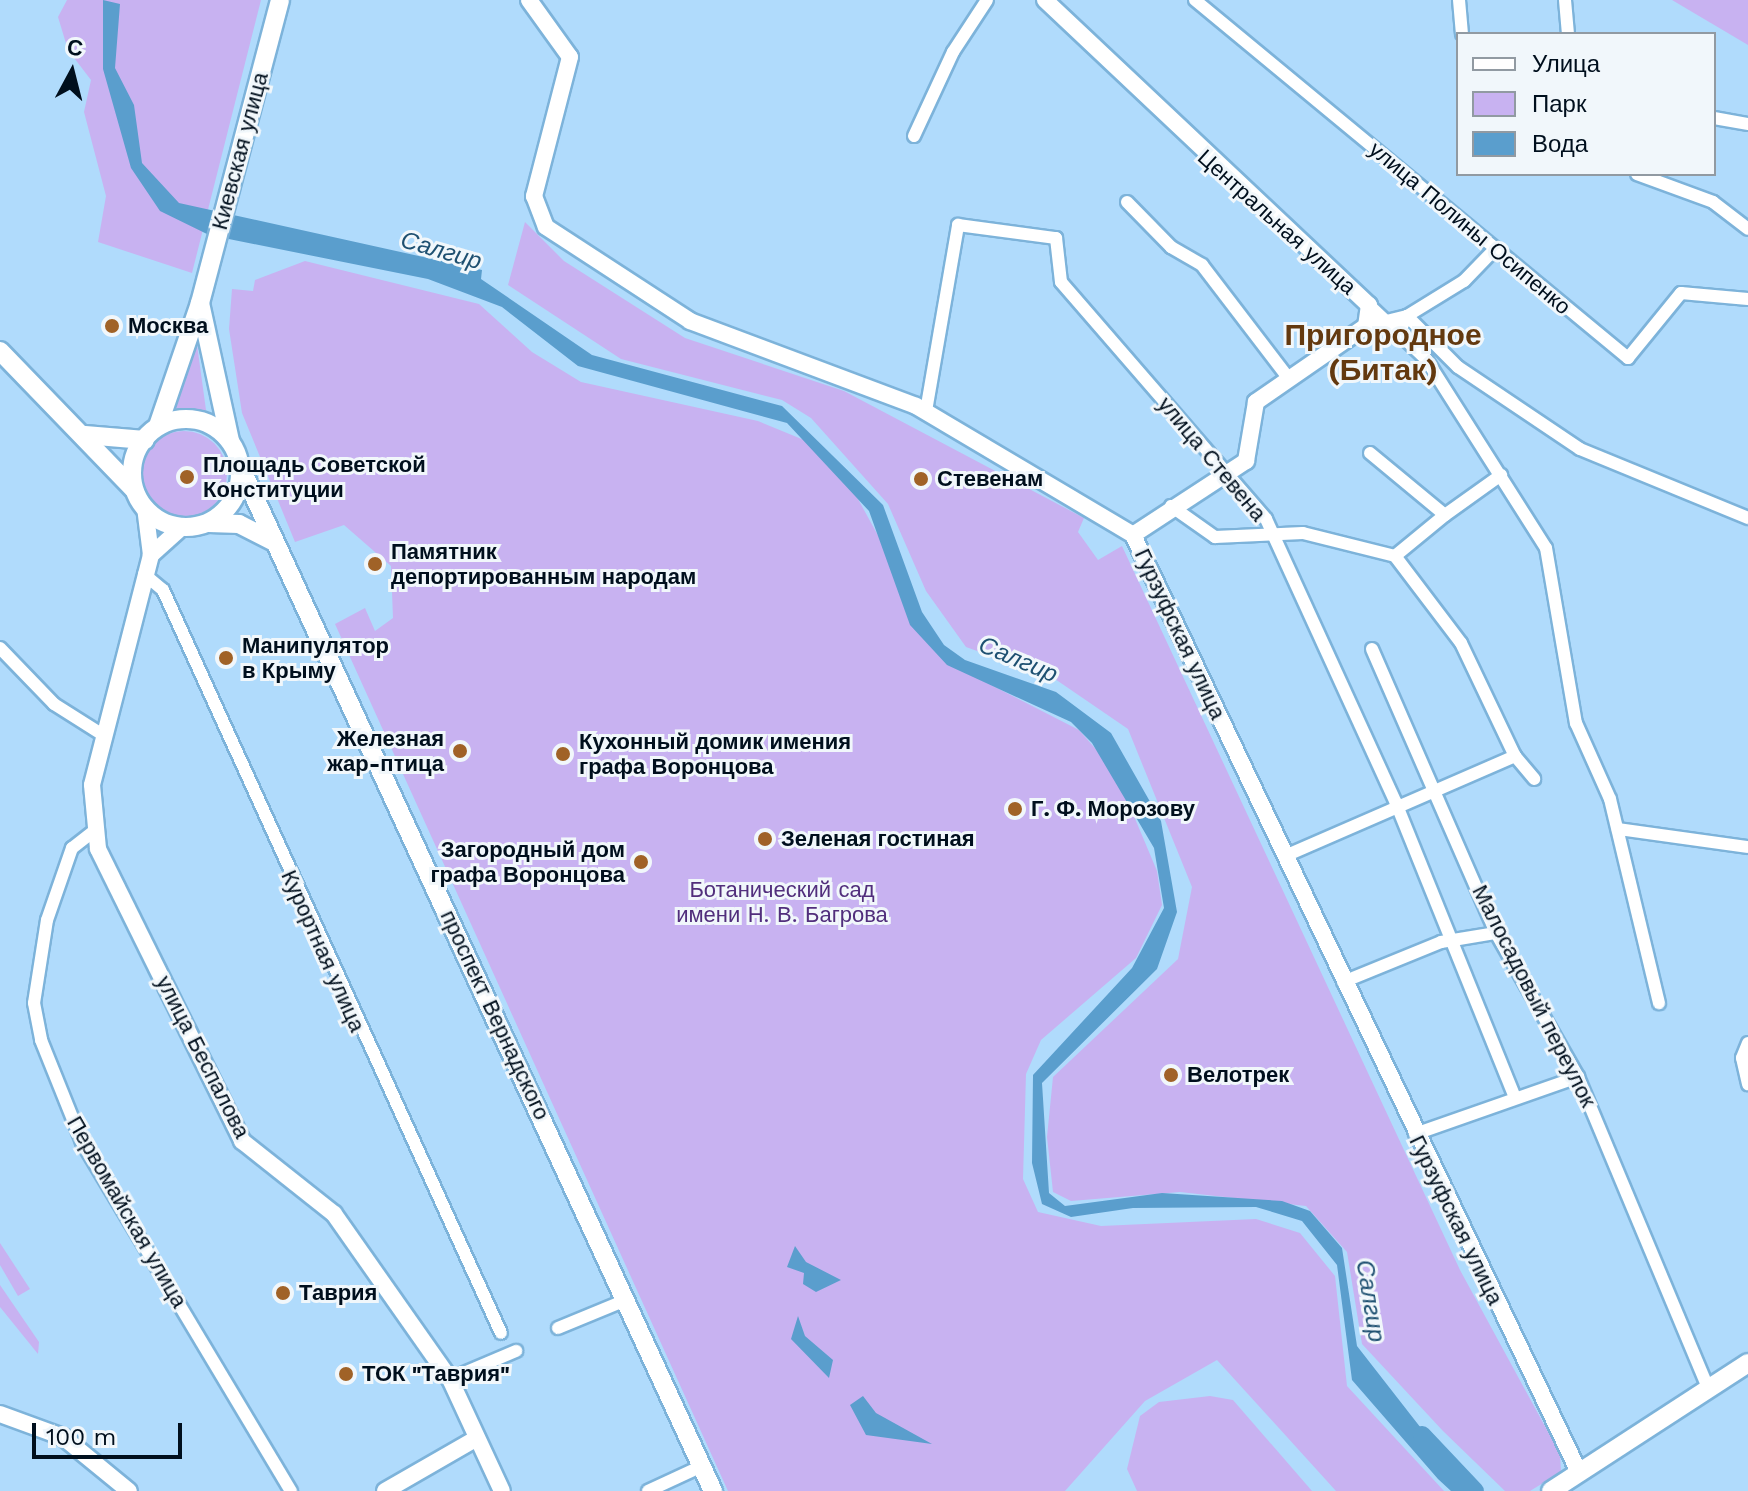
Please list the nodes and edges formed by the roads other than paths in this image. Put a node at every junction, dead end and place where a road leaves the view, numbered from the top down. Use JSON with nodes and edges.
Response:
{"nodes":[{"id":1,"x":280,"y":0,"type":"edge"},
{"id":2,"x":529,"y":0,"type":"edge"},
{"id":3,"x":987,"y":0,"type":"edge"},
{"id":4,"x":1045,"y":0,"type":"edge"},
{"id":5,"x":1195,"y":0,"type":"edge"},
{"id":6,"x":1459,"y":0,"type":"edge"},
{"id":7,"x":1565,"y":0,"type":"edge"},
{"id":8,"x":1462,"y":32,"type":"edge"},
{"id":9,"x":1568,"y":32,"type":"edge"},
{"id":10,"x":1716,"y":118,"type":"edge"},
{"id":11,"x":1748,"y":124,"type":"edge"},
{"id":12,"x":914,"y":136,"type":"dead end"},
{"id":13,"x":1642,"y":176,"type":"edge"},
{"id":14,"x":1127,"y":202,"type":"dead end"},
{"id":15,"x":1748,"y":229,"type":"edge"},
{"id":16,"x":1495,"y":249,"type":"junction"},
{"id":17,"x":1748,"y":299,"type":"edge"},
{"id":18,"x":200,"y":303,"type":"junction"},
{"id":19,"x":1369,"y":305,"type":"junction"},
{"id":20,"x":1407,"y":316,"type":"junction"},
{"id":21,"x":1386,"y":321,"type":"junction"},
{"id":22,"x":1366,"y":326,"type":"junction"},
{"id":23,"x":1399,"y":333,"type":"junction"},
{"id":24,"x":0,"y":351,"type":"edge"},
{"id":25,"x":1287,"y":376,"type":"junction"},
{"id":26,"x":926,"y":411,"type":"junction"},
{"id":27,"x":158,"y":426,"type":"junction"},
{"id":28,"x":85,"y":435,"type":"junction"},
{"id":29,"x":145,"y":440,"type":"junction"},
{"id":30,"x":231,"y":443,"type":"junction"},
{"id":31,"x":1370,"y":453,"type":"dead end"},
{"id":32,"x":241,"y":468,"type":"junction"},
{"id":33,"x":1224,"y":473,"type":"junction"},
{"id":34,"x":1501,"y":475,"type":"junction"},
{"id":35,"x":134,"y":490,"type":"junction"},
{"id":36,"x":1171,"y":506,"type":"junction"},
{"id":37,"x":145,"y":507,"type":"junction"},
{"id":38,"x":1445,"y":515,"type":"junction"},
{"id":39,"x":1748,"y":518,"type":"edge"},
{"id":40,"x":209,"y":523,"type":"junction"},
{"id":41,"x":182,"y":527,"type":"junction"},
{"id":42,"x":1133,"y":535,"type":"junction"},
{"id":43,"x":1271,"y":535,"type":"junction"},
{"id":44,"x":273,"y":541,"type":"junction"},
{"id":45,"x":151,"y":555,"type":"junction"},
{"id":46,"x":1395,"y":556,"type":"junction"},
{"id":47,"x":144,"y":574,"type":"junction"},
{"id":48,"x":0,"y":648,"type":"edge"},
{"id":49,"x":1372,"y":649,"type":"dead end"},
{"id":50,"x":103,"y":735,"type":"junction"},
{"id":51,"x":1515,"y":756,"type":"junction"},
{"id":52,"x":1534,"y":779,"type":"dead end"},
{"id":53,"x":1434,"y":787,"type":"junction"},
{"id":54,"x":1396,"y":803,"type":"junction"},
{"id":55,"x":1618,"y":829,"type":"junction"},
{"id":56,"x":94,"y":831,"type":"junction"},
{"id":57,"x":1748,"y":847,"type":"edge"},
{"id":58,"x":1285,"y":856,"type":"junction"},
{"id":59,"x":1496,"y":933,"type":"junction"},
{"id":60,"x":1453,"y":939,"type":"junction"},
{"id":61,"x":1343,"y":982,"type":"junction"},
{"id":62,"x":1659,"y":1003,"type":"dead end"},
{"id":63,"x":1748,"y":1043,"type":"edge"},
{"id":64,"x":1578,"y":1077,"type":"junction"},
{"id":65,"x":1748,"y":1084,"type":"edge"},
{"id":66,"x":1515,"y":1097,"type":"junction"},
{"id":67,"x":1415,"y":1134,"type":"junction"},
{"id":68,"x":626,"y":1300,"type":"junction"},
{"id":69,"x":558,"y":1328,"type":"dead end"},
{"id":70,"x":501,"y":1333,"type":"dead end"},
{"id":71,"x":516,"y":1351,"type":"dead end"},
{"id":72,"x":1748,"y":1363,"type":"edge"},
{"id":73,"x":450,"y":1379,"type":"junction"},
{"id":74,"x":1708,"y":1388,"type":"junction"},
{"id":75,"x":0,"y":1414,"type":"edge"},
{"id":76,"x":477,"y":1438,"type":"junction"},
{"id":77,"x":702,"y":1466,"type":"junction"},
{"id":78,"x":1579,"y":1472,"type":"junction"},
{"id":79,"x":129,"y":1491,"type":"edge"},
{"id":80,"x":291,"y":1491,"type":"edge"},
{"id":81,"x":385,"y":1491,"type":"edge"},
{"id":82,"x":502,"y":1491,"type":"edge"},
{"id":83,"x":648,"y":1491,"type":"edge"},
{"id":84,"x":713,"y":1491,"type":"edge"},
{"id":85,"x":1551,"y":1491,"type":"edge"}],
"edges":[{"from":1,"to":18,"type":"main road","name":"Киевская улица"},
{"from":2,"to":26,"type":"main road","name":"Гурзуфская улица"},
{"from":3,"to":12,"type":"street"},
{"from":4,"to":19,"type":"main road","name":"Центральная улица"},
{"from":5,"to":16,"type":"street","name":"улица Полины Осипенко"},
{"from":6,"to":8,"type":"street"},
{"from":7,"to":9,"type":"street"},
{"from":10,"to":11,"type":"street"},
{"from":13,"to":15,"type":"street"},
{"from":14,"to":25,"type":"street"},
{"from":16,"to":17,"type":"street","name":"улица Полины Осипенко"},
{"from":16,"to":20,"type":"street"},
{"from":18,"to":27,"type":"main road","name":"Киевская улица"},
{"from":18,"to":30,"type":"main road","name":"Киевская улица"},
{"from":19,"to":21,"type":"street","name":"Центральная улица"},
{"from":19,"to":22,"type":"main road"},
{"from":20,"to":21,"type":"street"},
{"from":20,"to":23,"type":"street"},
{"from":20,"to":39,"type":"street"},
{"from":21,"to":22,"type":"street"},
{"from":21,"to":23,"type":"street","name":"Центральная улица"},
{"from":22,"to":25,"type":"main road"},
{"from":23,"to":34,"type":"street","name":"Центральная улица"},
{"from":24,"to":28,"type":"main road"},
{"from":25,"to":33,"type":"main road"},
{"from":26,"to":33,"type":"street","name":"улица Стевена"},
{"from":26,"to":42,"type":"main road","name":"Гурзуфская улица"},
{"from":27,"to":29,"type":"main road"},
{"from":27,"to":30,"type":"main road"},
{"from":28,"to":29,"type":"main road"},
{"from":28,"to":35,"type":"main road"},
{"from":29,"to":35,"type":"main road"},
{"from":30,"to":32,"type":"main road"},
{"from":31,"to":38,"type":"street"},
{"from":32,"to":40,"type":"main road"},
{"from":32,"to":44,"type":"main road","name":"проспект Вернадского"},
{"from":33,"to":36,"type":"main road"},
{"from":33,"to":43,"type":"street","name":"улица Стевена"},
{"from":34,"to":38,"type":"street"},
{"from":34,"to":55,"type":"street","name":"Центральная улица"},
{"from":35,"to":37,"type":"main road"},
{"from":36,"to":42,"type":"main road"},
{"from":36,"to":43,"type":"street"},
{"from":37,"to":41,"type":"main road"},
{"from":37,"to":45,"type":"main road","name":"улица Беспалова"},
{"from":38,"to":46,"type":"street"},
{"from":40,"to":41,"type":"main road"},
{"from":40,"to":44,"type":"main road"},
{"from":41,"to":45,"type":"main road","name":"улица Беспалова"},
{"from":42,"to":58,"type":"main road","name":"Гурзуфская улица"},
{"from":43,"to":46,"type":"street"},
{"from":43,"to":54,"type":"street","name":"улица Стевена"},
{"from":44,"to":68,"type":"main road","name":"проспект Вернадского"},
{"from":45,"to":47,"type":"main road","name":"улица Беспалова"},
{"from":46,"to":51,"type":"street"},
{"from":47,"to":50,"type":"main road","name":"улица Беспалова"},
{"from":47,"to":70,"type":"street","name":"Курортная улица"},
{"from":48,"to":50,"type":"street"},
{"from":49,"to":53,"type":"street","name":"Малосадовый переулок"},
{"from":50,"to":56,"type":"main road","name":"улица Беспалова"},
{"from":51,"to":52,"type":"street"},
{"from":51,"to":53,"type":"street"},
{"from":53,"to":54,"type":"street"},
{"from":53,"to":59,"type":"street","name":"Малосадовый переулок"},
{"from":54,"to":58,"type":"street"},
{"from":54,"to":60,"type":"street","name":"улица Стевена"},
{"from":55,"to":57,"type":"street"},
{"from":55,"to":62,"type":"street","name":"Центральная улица"},
{"from":56,"to":73,"type":"main road","name":"улица Беспалова"},
{"from":56,"to":80,"type":"street","name":"Первомайская улица"},
{"from":58,"to":61,"type":"main road","name":"Гурзуфская улица"},
{"from":59,"to":60,"type":"street"},
{"from":59,"to":64,"type":"street","name":"Малосадовый переулок"},
{"from":60,"to":61,"type":"street"},
{"from":60,"to":66,"type":"street","name":"улица Стевена"},
{"from":61,"to":67,"type":"main road","name":"Гурзуфская улица"},
{"from":63,"to":65,"type":"street"},
{"from":64,"to":66,"type":"street"},
{"from":64,"to":74,"type":"street","name":"Малосадовый переулок"},
{"from":66,"to":67,"type":"street"},
{"from":67,"to":78,"type":"main road","name":"Гурзуфская улица"},
{"from":68,"to":69,"type":"street"},
{"from":68,"to":77,"type":"main road","name":"проспект Вернадского"},
{"from":71,"to":73,"type":"street"},
{"from":72,"to":74,"type":"main road"},
{"from":73,"to":76,"type":"main road","name":"улица Беспалова"},
{"from":74,"to":78,"type":"main road"},
{"from":75,"to":79,"type":"main road"},
{"from":76,"to":81,"type":"main road"},
{"from":76,"to":82,"type":"main road","name":"улица Беспалова"},
{"from":77,"to":83,"type":"street"},
{"from":77,"to":84,"type":"main road","name":"проспект Вернадского"},
{"from":78,"to":85,"type":"main road"}]}
